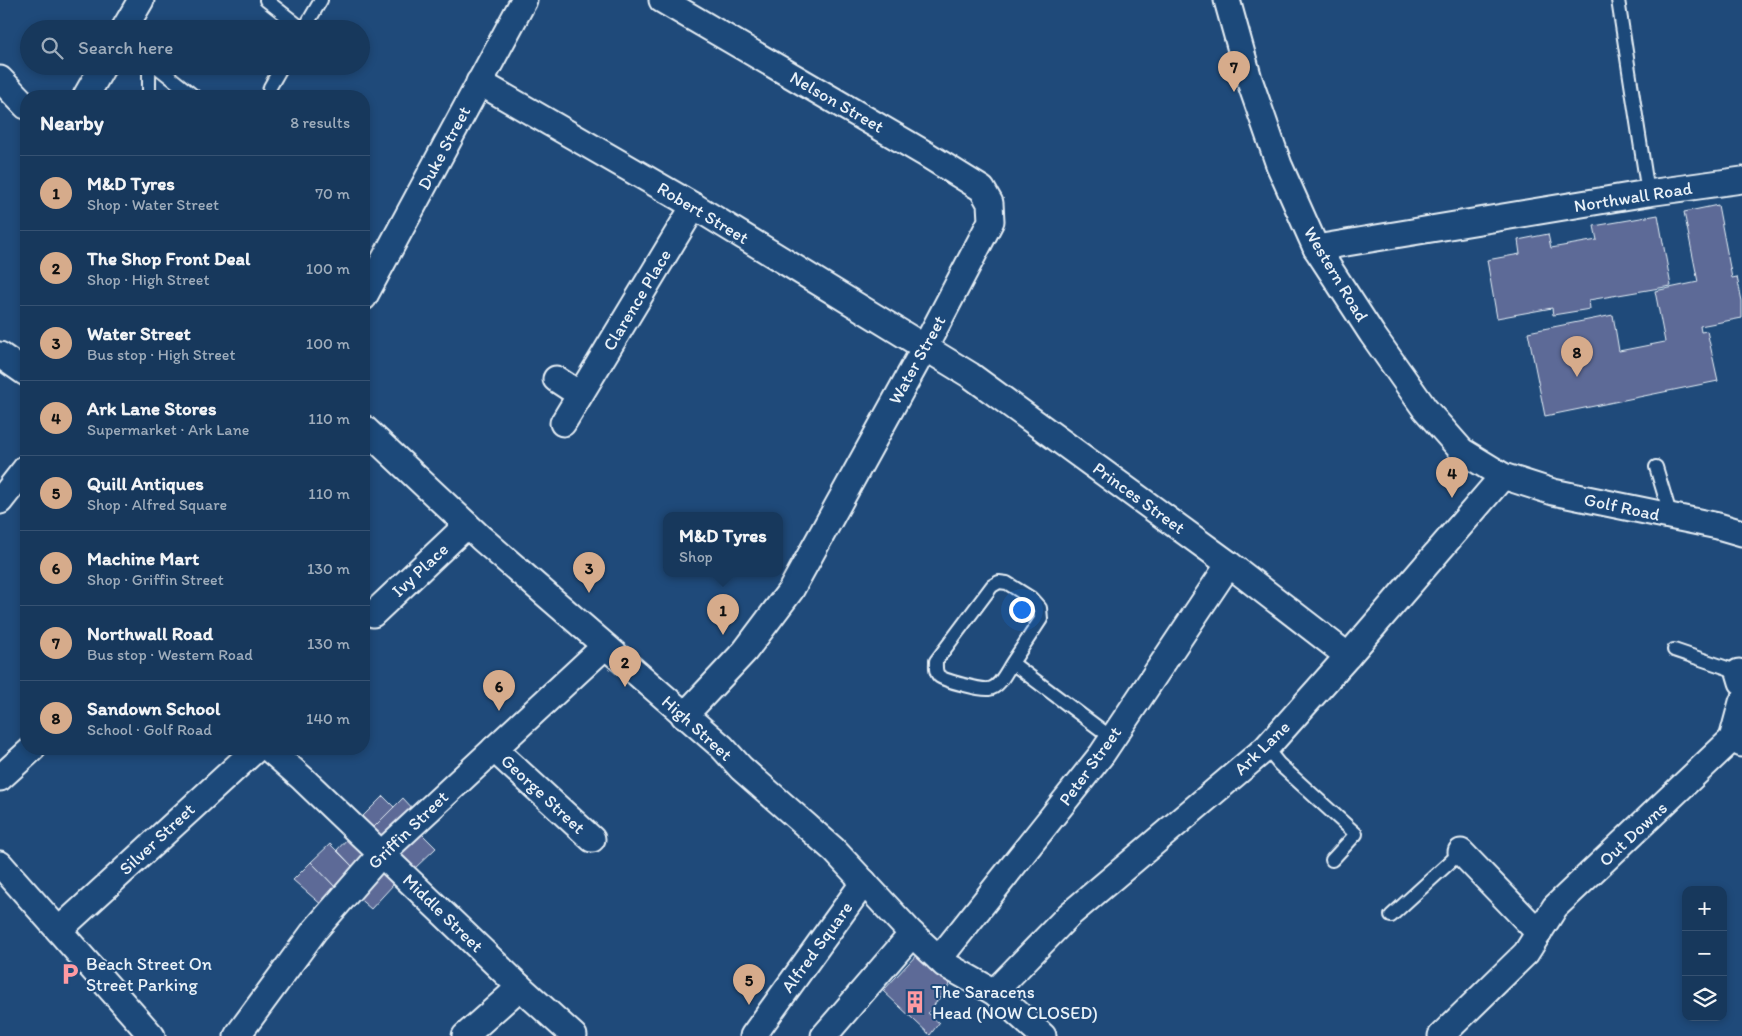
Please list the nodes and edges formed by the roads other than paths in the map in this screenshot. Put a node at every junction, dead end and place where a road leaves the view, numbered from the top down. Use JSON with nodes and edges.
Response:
{"nodes":[{"id":1,"x":141,"y":0,"type":"edge"},
{"id":2,"x":266,"y":0,"type":"edge"},
{"id":3,"x":321,"y":0,"type":"edge"},
{"id":4,"x":524,"y":0,"type":"edge"},
{"id":5,"x":662,"y":0,"type":"edge"},
{"id":6,"x":1227,"y":0,"type":"edge"},
{"id":7,"x":1618,"y":0,"type":"edge"},
{"id":8,"x":129,"y":20,"type":"edge"},
{"id":9,"x":292,"y":20,"type":"edge"},
{"id":10,"x":309,"y":20,"type":"edge"},
{"id":11,"x":98,"y":75,"type":"edge"},
{"id":12,"x":155,"y":75,"type":"edge"},
{"id":13,"x":167,"y":75,"type":"edge"},
{"id":14,"x":277,"y":75,"type":"edge"},
{"id":15,"x":0,"y":79,"type":"edge"},
{"id":16,"x":480,"y":82,"type":"junction"},
{"id":17,"x":89,"y":90,"type":"edge"},
{"id":18,"x":151,"y":90,"type":"edge"},
{"id":19,"x":186,"y":90,"type":"edge"},
{"id":20,"x":269,"y":90,"type":"edge"},
{"id":21,"x":20,"y":100,"type":"edge"},
{"id":22,"x":1742,"y":180,"type":"edge"},
{"id":23,"x":1648,"y":193,"type":"junction"},
{"id":24,"x":694,"y":206,"type":"junction"},
{"id":25,"x":991,"y":221,"type":"joint"},
{"id":26,"x":1316,"y":248,"type":"junction"},
{"id":27,"x":370,"y":281,"type":"edge"},
{"id":28,"x":924,"y":347,"type":"junction"},
{"id":29,"x":0,"y":354,"type":"edge"},
{"id":30,"x":20,"y":369,"type":"edge"},
{"id":31,"x":556,"y":379,"type":"dead end"},
{"id":32,"x":579,"y":394,"type":"junction"},
{"id":33,"x":563,"y":423,"type":"dead end"},
{"id":34,"x":370,"y":434,"type":"edge"},
{"id":35,"x":1656,"y":466,"type":"dead end"},
{"id":36,"x":20,"y":476,"type":"edge"},
{"id":37,"x":1503,"y":476,"type":"junction"},
{"id":38,"x":0,"y":501,"type":"edge"},
{"id":39,"x":1671,"y":517,"type":"junction"},
{"id":40,"x":467,"y":525,"type":"junction"},
{"id":41,"x":1742,"y":533,"type":"edge"},
{"id":42,"x":1229,"y":564,"type":"junction"},
{"id":43,"x":373,"y":614,"type":"dead end"},
{"id":44,"x":604,"y":646,"type":"junction"},
{"id":45,"x":1674,"y":650,"type":"dead end"},
{"id":46,"x":1348,"y":656,"type":"junction"},
{"id":47,"x":1012,"y":663,"type":"junction"},
{"id":48,"x":1741,"y":677,"type":"edge"},
{"id":49,"x":1742,"y":702,"type":"edge"},
{"id":50,"x":684,"y":716,"type":"junction"},
{"id":51,"x":1112,"y":738,"type":"junction"},
{"id":52,"x":1737,"y":741,"type":"edge"},
{"id":53,"x":1266,"y":748,"type":"junction"},
{"id":54,"x":494,"y":749,"type":"junction"},
{"id":55,"x":25,"y":755,"type":"edge"},
{"id":56,"x":249,"y":755,"type":"edge"},
{"id":57,"x":276,"y":755,"type":"edge"},
{"id":58,"x":0,"y":778,"type":"edge"},
{"id":59,"x":592,"y":839,"type":"dead end"},
{"id":60,"x":1461,"y":852,"type":"joint"},
{"id":61,"x":381,"y":854,"type":"junction"},
{"id":62,"x":1332,"y":860,"type":"dead end"},
{"id":63,"x":0,"y":864,"type":"edge"},
{"id":64,"x":864,"y":882,"type":"junction"},
{"id":65,"x":1391,"y":916,"type":"dead end"},
{"id":66,"x":59,"y":930,"type":"junction"},
{"id":67,"x":1539,"y":933,"type":"junction"},
{"id":68,"x":912,"y":934,"type":"junction"},
{"id":69,"x":939,"y":959,"type":"junction"},
{"id":70,"x":520,"y":987,"type":"junction"},
{"id":71,"x":994,"y":992,"type":"junction"},
{"id":72,"x":828,"y":1035,"type":"edge"},
{"id":73,"x":152,"y":1036,"type":"edge"},
{"id":74,"x":237,"y":1036,"type":"edge"},
{"id":75,"x":465,"y":1036,"type":"edge"},
{"id":76,"x":574,"y":1036,"type":"edge"},
{"id":77,"x":753,"y":1036,"type":"edge"},
{"id":78,"x":1043,"y":1036,"type":"edge"},
{"id":79,"x":1441,"y":1036,"type":"edge"}],
"edges":[{"from":1,"to":8,"type":"street"},
{"from":2,"to":9,"type":"lane"},
{"from":3,"to":10,"type":"lane"},
{"from":4,"to":16,"type":"street","name":"Duke Street"},
{"from":5,"to":25,"type":"street","name":"Nelson Street"},
{"from":6,"to":26,"type":"street","name":"Western Road"},
{"from":7,"to":23,"type":"lane"},
{"from":11,"to":17,"type":"street"},
{"from":12,"to":18,"type":"lane"},
{"from":13,"to":19,"type":"lane"},
{"from":14,"to":20,"type":"lane"},
{"from":15,"to":21,"type":"street"},
{"from":16,"to":24,"type":"street","name":"Robert Street"},
{"from":16,"to":27,"type":"street","name":"Duke Street"},
{"from":22,"to":23,"type":"street","name":"Northwall Road"},
{"from":23,"to":26,"type":"street","name":"Northwall Road"},
{"from":24,"to":28,"type":"street","name":"Robert Street"},
{"from":24,"to":32,"type":"street","name":"Clarence Place"},
{"from":25,"to":28,"type":"street","name":"Water Street"},
{"from":26,"to":37,"type":"street","name":"Western Road"},
{"from":28,"to":42,"type":"street","name":"Princes Street"},
{"from":28,"to":50,"type":"street","name":"Water Street"},
{"from":29,"to":30,"type":"street"},
{"from":31,"to":32,"type":"street"},
{"from":32,"to":33,"type":"street","name":"Clarence Place"},
{"from":34,"to":40,"type":"street","name":"High Street"},
{"from":35,"to":39,"type":"lane"},
{"from":36,"to":38,"type":"street"},
{"from":37,"to":39,"type":"street","name":"Golf Road"},
{"from":37,"to":46,"type":"street","name":"Ark Lane"},
{"from":39,"to":41,"type":"street","name":"Golf Road"},
{"from":40,"to":43,"type":"street","name":"Ivy Place"},
{"from":40,"to":44,"type":"street","name":"High Street"},
{"from":42,"to":46,"type":"street","name":"Princes Street"},
{"from":42,"to":51,"type":"street","name":"Peter Street"},
{"from":44,"to":50,"type":"street","name":"High Street"},
{"from":44,"to":54,"type":"street","name":"Griffin Street"},
{"from":45,"to":48,"type":"lane"},
{"from":46,"to":53,"type":"street","name":"Ark Lane"},
{"from":47,"to":47,"type":"lane"},
{"from":47,"to":51,"type":"lane"},
{"from":49,"to":52,"type":"street","name":"Out Downs"},
{"from":50,"to":64,"type":"street","name":"High Street"},
{"from":51,"to":69,"type":"street","name":"Peter Street"},
{"from":52,"to":67,"type":"street","name":"Out Downs"},
{"from":53,"to":62,"type":"lane"},
{"from":53,"to":71,"type":"street","name":"Ark Lane"},
{"from":54,"to":59,"type":"street","name":"George Street"},
{"from":54,"to":61,"type":"street","name":"Griffin Street"},
{"from":55,"to":58,"type":"street"},
{"from":56,"to":66,"type":"street","name":"Silver Street"},
{"from":57,"to":61,"type":"street","name":"Middle Street"},
{"from":60,"to":65,"type":"lane"},
{"from":60,"to":67,"type":"street"},
{"from":61,"to":70,"type":"street","name":"Middle Street"},
{"from":61,"to":74,"type":"street","name":"Griffin Street"},
{"from":63,"to":66,"type":"street"},
{"from":64,"to":68,"type":"street","name":"High Street"},
{"from":64,"to":77,"type":"street","name":"Alfred Square"},
{"from":66,"to":73,"type":"street"},
{"from":67,"to":79,"type":"street","name":"Out Downs"},
{"from":68,"to":69,"type":"street","name":"High Street"},
{"from":68,"to":72,"type":"street"},
{"from":69,"to":71,"type":"street","name":"High Street"},
{"from":70,"to":75,"type":"street"},
{"from":70,"to":76,"type":"street","name":"Middle Street"},
{"from":71,"to":78,"type":"street","name":"High Street"}]}
